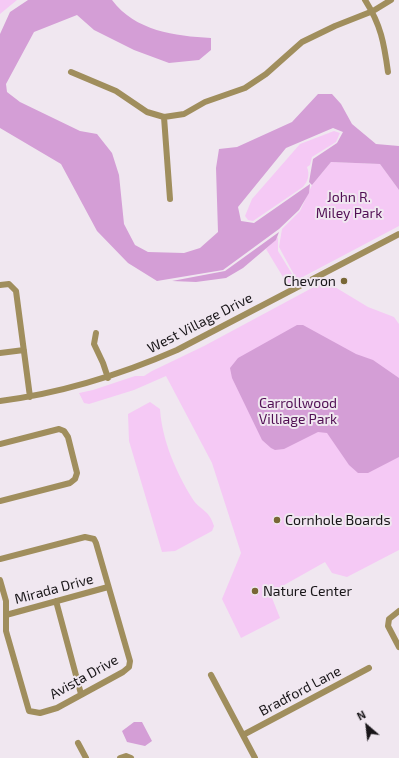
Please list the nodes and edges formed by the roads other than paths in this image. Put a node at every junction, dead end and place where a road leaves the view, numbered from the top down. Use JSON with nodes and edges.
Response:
{"nodes":[{"id":1,"x":365,"y":0,"type":"edge"},
{"id":2,"x":392,"y":0,"type":"edge"},
{"id":3,"x":372,"y":11,"type":"junction"},
{"id":4,"x":71,"y":72,"type":"dead end"},
{"id":5,"x":388,"y":72,"type":"dead end"},
{"id":6,"x":164,"y":116,"type":"junction"},
{"id":7,"x":170,"y":199,"type":"dead end"},
{"id":8,"x":399,"y":234,"type":"edge"},
{"id":9,"x":0,"y":285,"type":"edge"},
{"id":10,"x":96,"y":332,"type":"dead end"},
{"id":11,"x":24,"y":350,"type":"junction"},
{"id":12,"x":0,"y":354,"type":"edge"},
{"id":13,"x":108,"y":378,"type":"junction"},
{"id":14,"x":30,"y":397,"type":"junction"},
{"id":15,"x":0,"y":401,"type":"edge"},
{"id":16,"x":0,"y":444,"type":"edge"},
{"id":17,"x":0,"y":501,"type":"edge"},
{"id":18,"x":0,"y":559,"type":"edge"},
{"id":19,"x":0,"y":580,"type":"edge"},
{"id":20,"x":108,"y":587,"type":"junction"},
{"id":21,"x":56,"y":601,"type":"junction"},
{"id":22,"x":399,"y":611,"type":"edge"},
{"id":23,"x":6,"y":615,"type":"junction"},
{"id":24,"x":399,"y":647,"type":"edge"},
{"id":25,"x":369,"y":668,"type":"dead end"},
{"id":26,"x":211,"y":675,"type":"dead end"},
{"id":27,"x":81,"y":694,"type":"junction"},
{"id":28,"x":242,"y":735,"type":"junction"},
{"id":29,"x":78,"y":743,"type":"dead end"},
{"id":30,"x":86,"y":758,"type":"edge"},
{"id":31,"x":120,"y":758,"type":"edge"},
{"id":32,"x":131,"y":758,"type":"edge"},
{"id":33,"x":255,"y":758,"type":"edge"}],
"edges":[{"from":1,"to":3,"type":"street"},
{"from":2,"to":3,"type":"street"},
{"from":3,"to":5,"type":"street"},
{"from":3,"to":6,"type":"street"},
{"from":4,"to":6,"type":"street"},
{"from":6,"to":7,"type":"street"},
{"from":8,"to":13,"type":"street","name":"West Village Drive"},
{"from":9,"to":11,"type":"street"},
{"from":10,"to":13,"type":"street"},
{"from":11,"to":12,"type":"street"},
{"from":11,"to":14,"type":"street"},
{"from":13,"to":14,"type":"street","name":"West Village Drive"},
{"from":14,"to":15,"type":"street","name":"West Village Drive"},
{"from":16,"to":17,"type":"street"},
{"from":18,"to":20,"type":"street","name":"Avista Drive"},
{"from":19,"to":23,"type":"street","name":"Avista Drive"},
{"from":20,"to":21,"type":"street","name":"Mirada Drive"},
{"from":20,"to":27,"type":"street","name":"Avista Drive"},
{"from":21,"to":23,"type":"street","name":"Mirada Drive"},
{"from":21,"to":27,"type":"street"},
{"from":22,"to":24,"type":"street"},
{"from":23,"to":27,"type":"street","name":"Avista Drive"},
{"from":25,"to":28,"type":"street","name":"Bradford Lane"},
{"from":26,"to":28,"type":"street"},
{"from":28,"to":33,"type":"street"},
{"from":29,"to":30,"type":"street"},
{"from":31,"to":32,"type":"street"}]}
